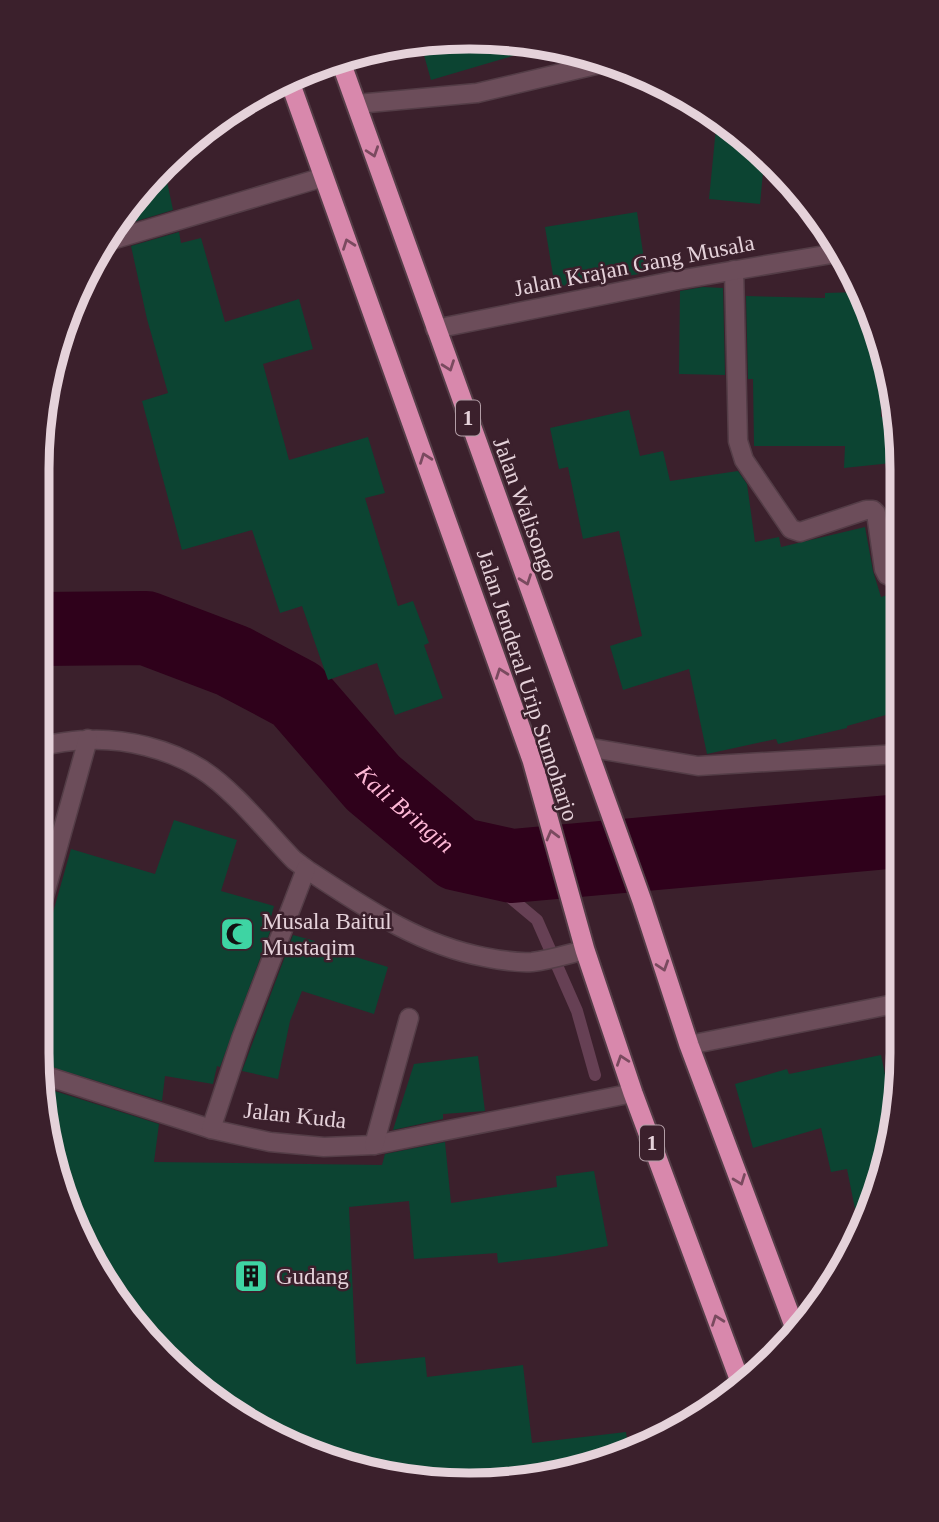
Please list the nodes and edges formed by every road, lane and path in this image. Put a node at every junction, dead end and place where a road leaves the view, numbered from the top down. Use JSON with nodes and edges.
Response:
{"nodes":[{"id":1,"x":590,"y":66,"type":"edge"},
{"id":2,"x":343,"y":68,"type":"edge"},
{"id":3,"x":292,"y":88,"type":"edge"},
{"id":4,"x":357,"y":104,"type":"junction"},
{"id":5,"x":324,"y":177,"type":"junction"},
{"id":6,"x":119,"y":238,"type":"edge"},
{"id":7,"x":831,"y":254,"type":"edge"},
{"id":8,"x":734,"y":270,"type":"junction"},
{"id":9,"x":435,"y":329,"type":"junction"},
{"id":10,"x":890,"y":576,"type":"edge"},
{"id":11,"x":88,"y":739,"type":"junction"},
{"id":12,"x":49,"y":744,"type":"edge"},
{"id":13,"x":586,"y":747,"type":"junction"},
{"id":14,"x":890,"y":755,"type":"edge"},
{"id":15,"x":306,"y":869,"type":"junction"},
{"id":16,"x":49,"y":879,"type":"edge"},
{"id":17,"x":585,"y":950,"type":"junction"},
{"id":18,"x":890,"y":1005,"type":"edge"},
{"id":19,"x":409,"y":1018,"type":"dead end"},
{"id":20,"x":688,"y":1045,"type":"junction"},
{"id":21,"x":50,"y":1077,"type":"edge"},
{"id":22,"x":633,"y":1093,"type":"junction"},
{"id":23,"x":211,"y":1129,"type":"junction"},
{"id":24,"x":374,"y":1145,"type":"junction"},
{"id":25,"x":792,"y":1322,"type":"edge"},
{"id":26,"x":738,"y":1376,"type":"edge"}],
"edges":[{"from":1,"to":4,"type":"street"},
{"from":2,"to":4,"type":"highway","name":"Jalan Walisongo","number":"1"},
{"from":3,"to":5,"type":"highway","name":"Jalan Jenderal Urip Sumoharjo","number":"1"},
{"from":4,"to":9,"type":"highway","name":"Jalan Walisongo","number":"1","one_way":true},
{"from":5,"to":6,"type":"street"},
{"from":17,"to":5,"type":"highway","name":"Jalan Jenderal Urip Sumoharjo","number":"1","one_way":true},
{"from":7,"to":8,"type":"street","name":"Jalan Krajan Gang Musala"},
{"from":8,"to":9,"type":"street","name":"Jalan Krajan Gang Musala"},
{"from":8,"to":10,"type":"street"},
{"from":9,"to":13,"type":"highway","name":"Jalan Walisongo","number":"1","one_way":true},
{"from":11,"to":12,"type":"street"},
{"from":11,"to":15,"type":"street"},
{"from":11,"to":16,"type":"street"},
{"from":13,"to":14,"type":"street"},
{"from":13,"to":20,"type":"highway","name":"Jalan Walisongo","number":"1","one_way":true},
{"from":15,"to":17,"type":"street"},
{"from":15,"to":23,"type":"street"},
{"from":22,"to":17,"type":"highway","name":"Jalan Jenderal Urip Sumoharjo","number":"1","one_way":true},
{"from":18,"to":20,"type":"street"},
{"from":19,"to":24,"type":"street"},
{"from":20,"to":25,"type":"highway","number":"1","one_way":true},
{"from":21,"to":23,"type":"street","name":"Jalan Kuda"},
{"from":22,"to":24,"type":"street","name":"Jalan Kuda"},
{"from":26,"to":22,"type":"highway","name":"Jalan Jenderal Urip Sumoharjo","number":"1","one_way":true},
{"from":23,"to":24,"type":"street","name":"Jalan Kuda"}]}
